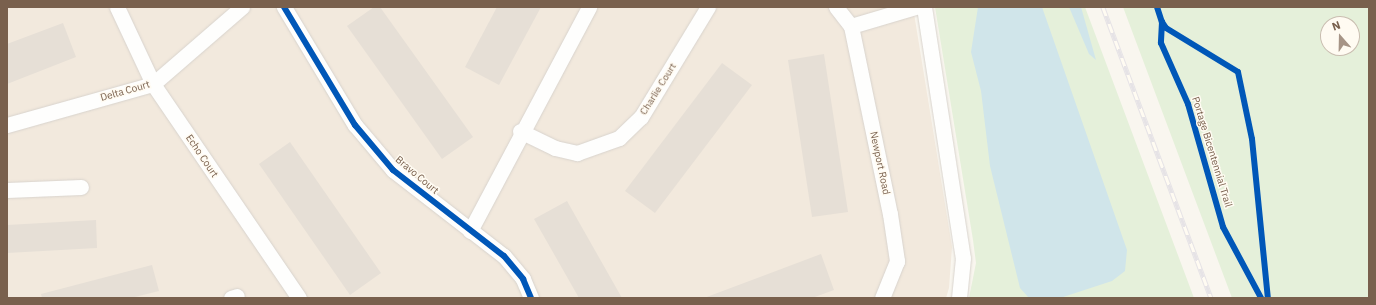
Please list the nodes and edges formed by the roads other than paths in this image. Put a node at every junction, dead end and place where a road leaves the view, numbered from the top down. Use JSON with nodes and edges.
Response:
{"nodes":[{"id":1,"x":117,"y":7,"type":"edge"},
{"id":2,"x":242,"y":7,"type":"edge"},
{"id":3,"x":284,"y":7,"type":"edge"},
{"id":4,"x":589,"y":7,"type":"edge"},
{"id":5,"x":708,"y":7,"type":"edge"},
{"id":6,"x":836,"y":7,"type":"edge"},
{"id":7,"x":915,"y":7,"type":"edge"},
{"id":8,"x":924,"y":7,"type":"edge"},
{"id":9,"x":851,"y":26,"type":"junction"},
{"id":10,"x":153,"y":84,"type":"junction"},
{"id":11,"x":7,"y":125,"type":"edge"},
{"id":12,"x":520,"y":131,"type":"junction"},
{"id":13,"x":81,"y":187,"type":"dead end"},
{"id":14,"x":7,"y":190,"type":"edge"},
{"id":15,"x":470,"y":231,"type":"junction"},
{"id":16,"x":299,"y":298,"type":"edge"},
{"id":17,"x":531,"y":298,"type":"edge"},
{"id":18,"x":882,"y":298,"type":"edge"},
{"id":19,"x":959,"y":298,"type":"edge"}],
"edges":[{"from":1,"to":10,"type":"street","name":"Echo Court"},
{"from":2,"to":10,"type":"street","name":"Delta Court"},
{"from":3,"to":15,"type":"street","name":"Bravo Court"},
{"from":4,"to":12,"type":"street"},
{"from":5,"to":12,"type":"street","name":"Charlie Court"},
{"from":6,"to":9,"type":"street"},
{"from":7,"to":9,"type":"street"},
{"from":8,"to":19,"type":"street"},
{"from":9,"to":18,"type":"street","name":"Newport Road"},
{"from":10,"to":11,"type":"street","name":"Delta Court"},
{"from":10,"to":16,"type":"street","name":"Echo Court"},
{"from":12,"to":15,"type":"street"},
{"from":13,"to":14,"type":"street"},
{"from":15,"to":17,"type":"street","name":"Bravo Court"}]}
